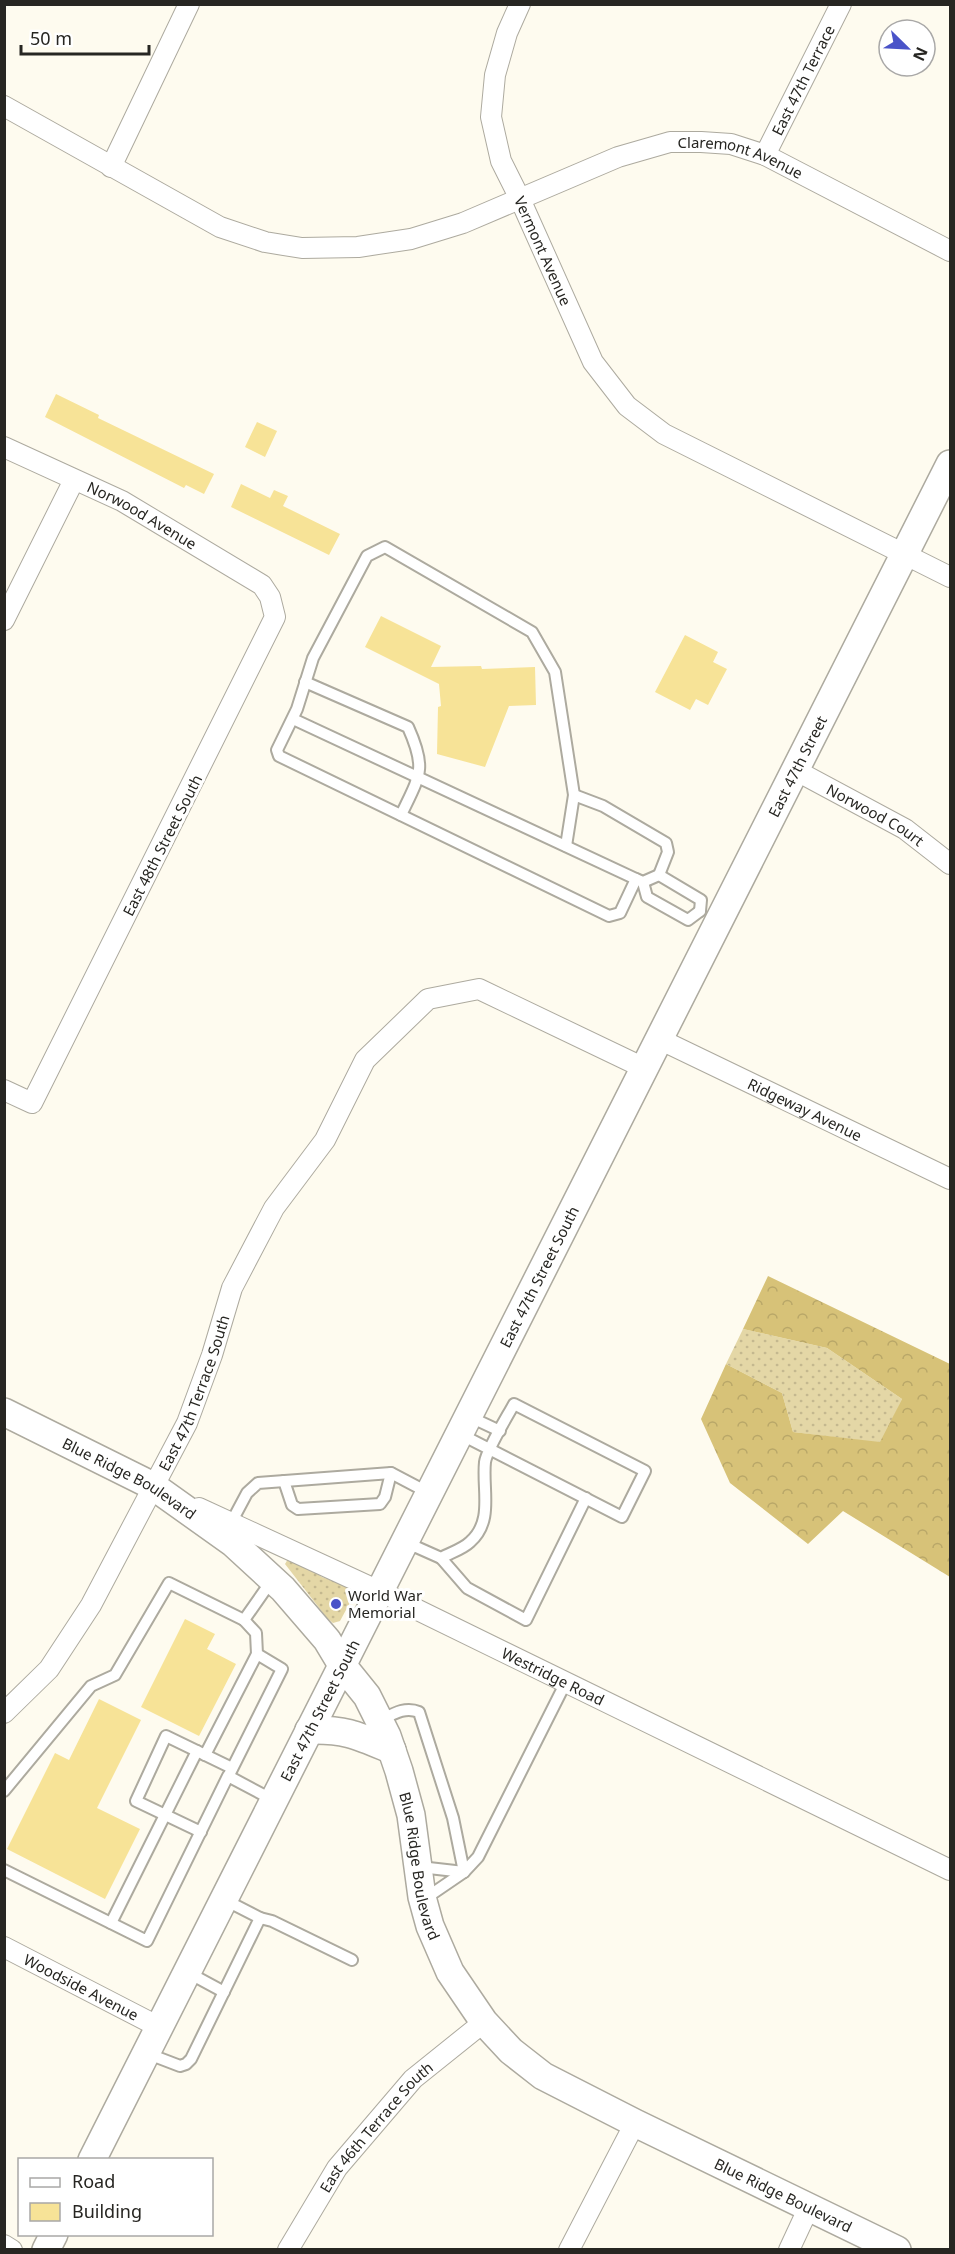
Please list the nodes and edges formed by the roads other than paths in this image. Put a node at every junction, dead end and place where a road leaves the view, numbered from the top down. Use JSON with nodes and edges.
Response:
{"nodes":[{"id":1,"x":189,"y":4,"type":"edge"},
{"id":2,"x":520,"y":4,"type":"edge"},
{"id":3,"x":841,"y":4,"type":"edge"},
{"id":4,"x":4,"y":106,"type":"edge"},
{"id":5,"x":765,"y":155,"type":"junction"},
{"id":6,"x":111,"y":167,"type":"junction"},
{"id":7,"x":520,"y":199,"type":"junction"},
{"id":8,"x":951,"y":251,"type":"edge"},
{"id":9,"x":4,"y":447,"type":"edge"},
{"id":10,"x":951,"y":464,"type":"edge"},
{"id":11,"x":74,"y":480,"type":"junction"},
{"id":12,"x":906,"y":554,"type":"junction"},
{"id":13,"x":951,"y":577,"type":"edge"},
{"id":14,"x":270,"y":597,"type":"joint"},
{"id":15,"x":4,"y":620,"type":"edge"},
{"id":16,"x":305,"y":682,"type":"junction"},
{"id":17,"x":293,"y":719,"type":"junction"},
{"id":18,"x":795,"y":770,"type":"junction"},
{"id":19,"x":419,"y":778,"type":"junction"},
{"id":20,"x":574,"y":795,"type":"junction"},
{"id":21,"x":401,"y":815,"type":"junction"},
{"id":22,"x":566,"y":846,"type":"junction"},
{"id":23,"x":951,"y":864,"type":"edge"},
{"id":24,"x":659,"y":875,"type":"junction"},
{"id":25,"x":639,"y":880,"type":"junction"},
{"id":26,"x":709,"y":917,"type":"junction"},
{"id":27,"x":659,"y":1039,"type":"junction"},
{"id":28,"x":644,"y":1068,"type":"junction"},
{"id":29,"x":4,"y":1090,"type":"edge"},
{"id":30,"x":951,"y":1179,"type":"edge"},
{"id":31,"x":4,"y":1412,"type":"edge"},
{"id":32,"x":464,"y":1425,"type":"junction"},
{"id":33,"x":500,"y":1431,"type":"junction"},
{"id":34,"x":491,"y":1449,"type":"junction"},
{"id":35,"x":391,"y":1473,"type":"junction"},
{"id":36,"x":284,"y":1481,"type":"junction"},
{"id":37,"x":153,"y":1486,"type":"junction"},
{"id":38,"x":429,"y":1493,"type":"junction"},
{"id":39,"x":586,"y":1498,"type":"junction"},
{"id":40,"x":231,"y":1523,"type":"junction"},
{"id":41,"x":404,"y":1542,"type":"junction"},
{"id":42,"x":441,"y":1558,"type":"junction"},
{"id":43,"x":273,"y":1580,"type":"junction"},
{"id":44,"x":380,"y":1591,"type":"junction"},
{"id":45,"x":244,"y":1620,"type":"junction"},
{"id":46,"x":257,"y":1654,"type":"junction"},
{"id":47,"x":342,"y":1665,"type":"junction"},
{"id":48,"x":566,"y":1682,"type":"junction"},
{"id":49,"x":4,"y":1713,"type":"edge"},
{"id":50,"x":379,"y":1721,"type":"junction"},
{"id":51,"x":309,"y":1730,"type":"junction"},
{"id":52,"x":392,"y":1750,"type":"junction"},
{"id":53,"x":201,"y":1753,"type":"junction"},
{"id":54,"x":230,"y":1772,"type":"junction"},
{"id":55,"x":4,"y":1791,"type":"edge"},
{"id":56,"x":274,"y":1800,"type":"junction"},
{"id":57,"x":165,"y":1815,"type":"junction"},
{"id":58,"x":201,"y":1832,"type":"junction"},
{"id":59,"x":418,"y":1867,"type":"junction"},
{"id":60,"x":4,"y":1870,"type":"edge"},
{"id":61,"x":951,"y":1870,"type":"edge"},
{"id":62,"x":464,"y":1872,"type":"junction"},
{"id":63,"x":224,"y":1899,"type":"junction"},
{"id":64,"x":423,"y":1900,"type":"junction"},
{"id":65,"x":260,"y":1918,"type":"junction"},
{"id":66,"x":111,"y":1923,"type":"junction"},
{"id":67,"x":4,"y":1947,"type":"edge"},
{"id":68,"x":352,"y":1960,"type":"dead end"},
{"id":69,"x":187,"y":1972,"type":"junction"},
{"id":70,"x":224,"y":1992,"type":"junction"},
{"id":71,"x":484,"y":2022,"type":"junction"},
{"id":72,"x":159,"y":2026,"type":"junction"},
{"id":73,"x":146,"y":2053,"type":"junction"},
{"id":74,"x":635,"y":2123,"type":"junction"},
{"id":75,"x":93,"y":2158,"type":"edge"},
{"id":76,"x":809,"y":2207,"type":"junction"},
{"id":77,"x":53,"y":2236,"type":"edge"},
{"id":78,"x":4,"y":2246,"type":"edge"},
{"id":79,"x":12,"y":2250,"type":"edge"},
{"id":80,"x":46,"y":2250,"type":"edge"},
{"id":81,"x":288,"y":2250,"type":"edge"},
{"id":82,"x":569,"y":2250,"type":"edge"},
{"id":83,"x":789,"y":2250,"type":"edge"},
{"id":84,"x":897,"y":2250,"type":"edge"}],
"edges":[{"from":1,"to":6,"type":"street"},
{"from":2,"to":7,"type":"street"},
{"from":3,"to":5,"type":"street","name":"East 47th Terrace"},
{"from":4,"to":6,"type":"street","name":"Vermont Avenue"},
{"from":5,"to":7,"type":"street","name":"Claremont Avenue"},
{"from":5,"to":8,"type":"street","name":"Claremont Avenue"},
{"from":6,"to":7,"type":"street","name":"Vermont Avenue"},
{"from":7,"to":12,"type":"street","name":"Vermont Avenue"},
{"from":9,"to":11,"type":"street","name":"Norwood Avenue"},
{"from":10,"to":12,"type":"main road","name":"East 47th Street"},
{"from":11,"to":14,"type":"street","name":"Norwood Avenue"},
{"from":11,"to":15,"type":"street"},
{"from":12,"to":13,"type":"street","name":"Vermont Avenue"},
{"from":12,"to":18,"type":"main road","name":"East 47th Street"},
{"from":14,"to":29,"type":"street","name":"East 48th Street South"},
{"from":16,"to":17,"type":"lane"},
{"from":16,"to":19,"type":"lane"},
{"from":16,"to":20,"type":"lane"},
{"from":17,"to":19,"type":"lane"},
{"from":17,"to":21,"type":"lane"},
{"from":18,"to":23,"type":"street","name":"Norwood Court"},
{"from":18,"to":26,"type":"main road","name":"East 47th Street"},
{"from":19,"to":21,"type":"lane"},
{"from":19,"to":22,"type":"lane"},
{"from":20,"to":22,"type":"lane"},
{"from":20,"to":24,"type":"lane"},
{"from":21,"to":25,"type":"lane"},
{"from":22,"to":25,"type":"lane"},
{"from":24,"to":25,"type":"lane"},
{"from":24,"to":26,"type":"lane"},
{"from":25,"to":26,"type":"lane"},
{"from":26,"to":27,"type":"main road","name":"East 47th Street"},
{"from":27,"to":28,"type":"main road","name":"East 47th Street"},
{"from":27,"to":30,"type":"street","name":"Ridgeway Avenue"},
{"from":28,"to":32,"type":"main road","name":"East 47th Street South"},
{"from":28,"to":37,"type":"street","name":"East 47th Terrace South"},
{"from":31,"to":37,"type":"main road","name":"Blue Ridge Boulevard"},
{"from":32,"to":33,"type":"lane"},
{"from":32,"to":34,"type":"lane"},
{"from":32,"to":38,"type":"main road","name":"East 47th Street South"},
{"from":33,"to":34,"type":"lane"},
{"from":33,"to":39,"type":"lane"},
{"from":34,"to":39,"type":"lane"},
{"from":34,"to":42,"type":"lane"},
{"from":35,"to":36,"type":"lane"},
{"from":35,"to":36,"type":"lane"},
{"from":35,"to":38,"type":"lane"},
{"from":36,"to":40,"type":"lane"},
{"from":37,"to":40,"type":"street","name":"Westridge Road"},
{"from":37,"to":43,"type":"main road","name":"Blue Ridge Boulevard"},
{"from":37,"to":49,"type":"street","name":"East 47th Terrace South"},
{"from":38,"to":41,"type":"main road","name":"East 47th Street South"},
{"from":39,"to":42,"type":"lane"},
{"from":40,"to":44,"type":"street","name":"Westridge Road"},
{"from":41,"to":42,"type":"lane"},
{"from":41,"to":44,"type":"main road","name":"East 47th Street South"},
{"from":43,"to":45,"type":"lane"},
{"from":43,"to":47,"type":"main road","name":"Blue Ridge Boulevard"},
{"from":44,"to":47,"type":"main road","name":"East 47th Street South"},
{"from":44,"to":48,"type":"street","name":"Westridge Road"},
{"from":45,"to":46,"type":"lane"},
{"from":45,"to":55,"type":"lane"},
{"from":46,"to":53,"type":"lane"},
{"from":46,"to":54,"type":"lane"},
{"from":47,"to":50,"type":"main road","name":"Blue Ridge Boulevard"},
{"from":47,"to":51,"type":"main road","name":"East 47th Street South"},
{"from":48,"to":61,"type":"street","name":"Westridge Road"},
{"from":48,"to":62,"type":"lane"},
{"from":50,"to":52,"type":"main road","name":"Blue Ridge Boulevard"},
{"from":50,"to":62,"type":"lane"},
{"from":51,"to":52,"type":"main road"},
{"from":51,"to":56,"type":"main road","name":"East 47th Street South"},
{"from":52,"to":59,"type":"main road","name":"Blue Ridge Boulevard"},
{"from":53,"to":54,"type":"lane"},
{"from":53,"to":57,"type":"lane"},
{"from":53,"to":57,"type":"lane"},
{"from":54,"to":56,"type":"lane"},
{"from":54,"to":58,"type":"lane"},
{"from":56,"to":63,"type":"main road","name":"East 47th Street South"},
{"from":57,"to":58,"type":"lane"},
{"from":57,"to":66,"type":"lane"},
{"from":58,"to":66,"type":"lane"},
{"from":59,"to":62,"type":"lane"},
{"from":59,"to":64,"type":"main road","name":"Blue Ridge Boulevard"},
{"from":60,"to":66,"type":"lane"},
{"from":62,"to":64,"type":"lane"},
{"from":63,"to":65,"type":"lane"},
{"from":63,"to":69,"type":"main road","name":"East 47th Street South"},
{"from":64,"to":71,"type":"main road","name":"Blue Ridge Boulevard"},
{"from":65,"to":68,"type":"lane"},
{"from":65,"to":70,"type":"lane"},
{"from":67,"to":72,"type":"street","name":"Woodside Avenue"},
{"from":69,"to":70,"type":"lane"},
{"from":69,"to":72,"type":"main road","name":"East 47th Street South"},
{"from":70,"to":73,"type":"lane"},
{"from":71,"to":74,"type":"main road","name":"Blue Ridge Boulevard"},
{"from":71,"to":81,"type":"street","name":"East 46th Terrace South"},
{"from":72,"to":73,"type":"main road","name":"East 47th Street South"},
{"from":73,"to":75,"type":"main road","name":"East 47th Street South"},
{"from":74,"to":76,"type":"main road","name":"Blue Ridge Boulevard"},
{"from":74,"to":82,"type":"street"},
{"from":76,"to":83,"type":"street"},
{"from":76,"to":84,"type":"main road","name":"Blue Ridge Boulevard"},
{"from":77,"to":80,"type":"main road"},
{"from":78,"to":79,"type":"street"}]}
